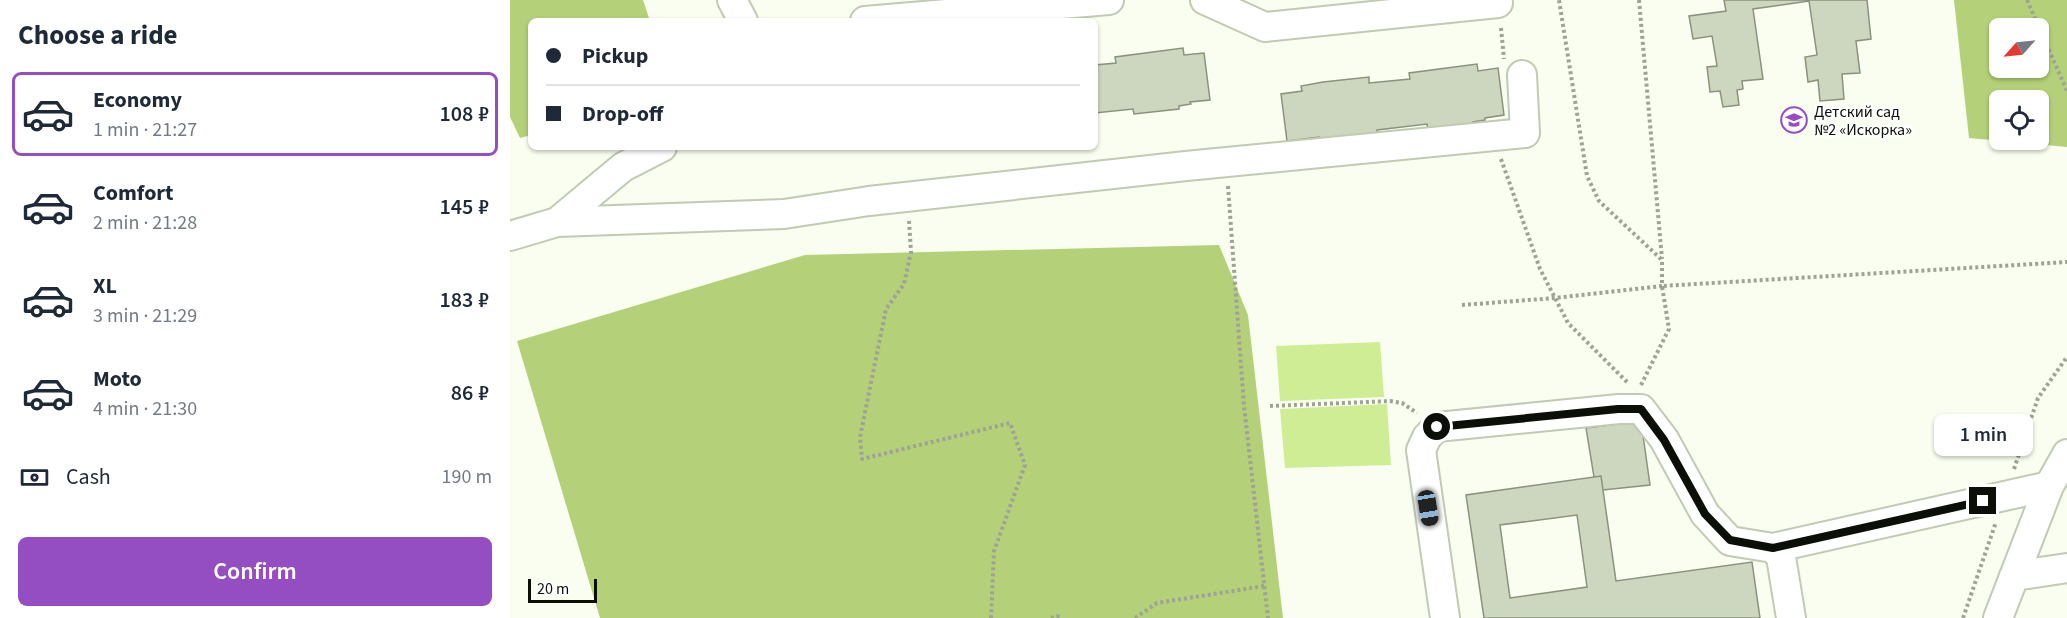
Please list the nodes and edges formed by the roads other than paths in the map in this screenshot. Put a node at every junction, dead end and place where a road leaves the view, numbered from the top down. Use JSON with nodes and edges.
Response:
{"nodes":[{"id":1,"x":732,"y":0,"type":"edge"},
{"id":2,"x":1109,"y":0,"type":"edge"},
{"id":3,"x":1205,"y":0,"type":"edge"},
{"id":4,"x":1498,"y":3,"type":"road end"},
{"id":5,"x":741,"y":18,"type":"edge"},
{"id":6,"x":900,"y":18,"type":"edge"},
{"id":7,"x":1513,"y":70,"type":"road end"},
{"id":8,"x":656,"y":150,"type":"edge"},
{"id":9,"x":557,"y":222,"type":"junction"},
{"id":10,"x":510,"y":236,"type":"edge"},
{"id":11,"x":2067,"y":454,"type":"edge"},
{"id":12,"x":2049,"y":486,"type":"junction"},
{"id":13,"x":1773,"y":548,"type":"junction"},
{"id":14,"x":2067,"y":568,"type":"edge"},
{"id":15,"x":2014,"y":576,"type":"junction"},
{"id":16,"x":1445,"y":618,"type":"edge"},
{"id":17,"x":1791,"y":618,"type":"edge"},
{"id":18,"x":1998,"y":618,"type":"edge"}],
"edges":[{"from":1,"to":5,"type":"street"},
{"from":2,"to":6,"type":"street"},
{"from":3,"to":4,"type":"street"},
{"from":7,"to":9,"type":"street"},
{"from":8,"to":9,"type":"street"},
{"from":9,"to":10,"type":"street"},
{"from":11,"to":12,"type":"street"},
{"from":12,"to":13,"type":"street"},
{"from":12,"to":15,"type":"street"},
{"from":13,"to":16,"type":"street"},
{"from":13,"to":17,"type":"street"},
{"from":14,"to":15,"type":"street"},
{"from":15,"to":18,"type":"street"}]}
